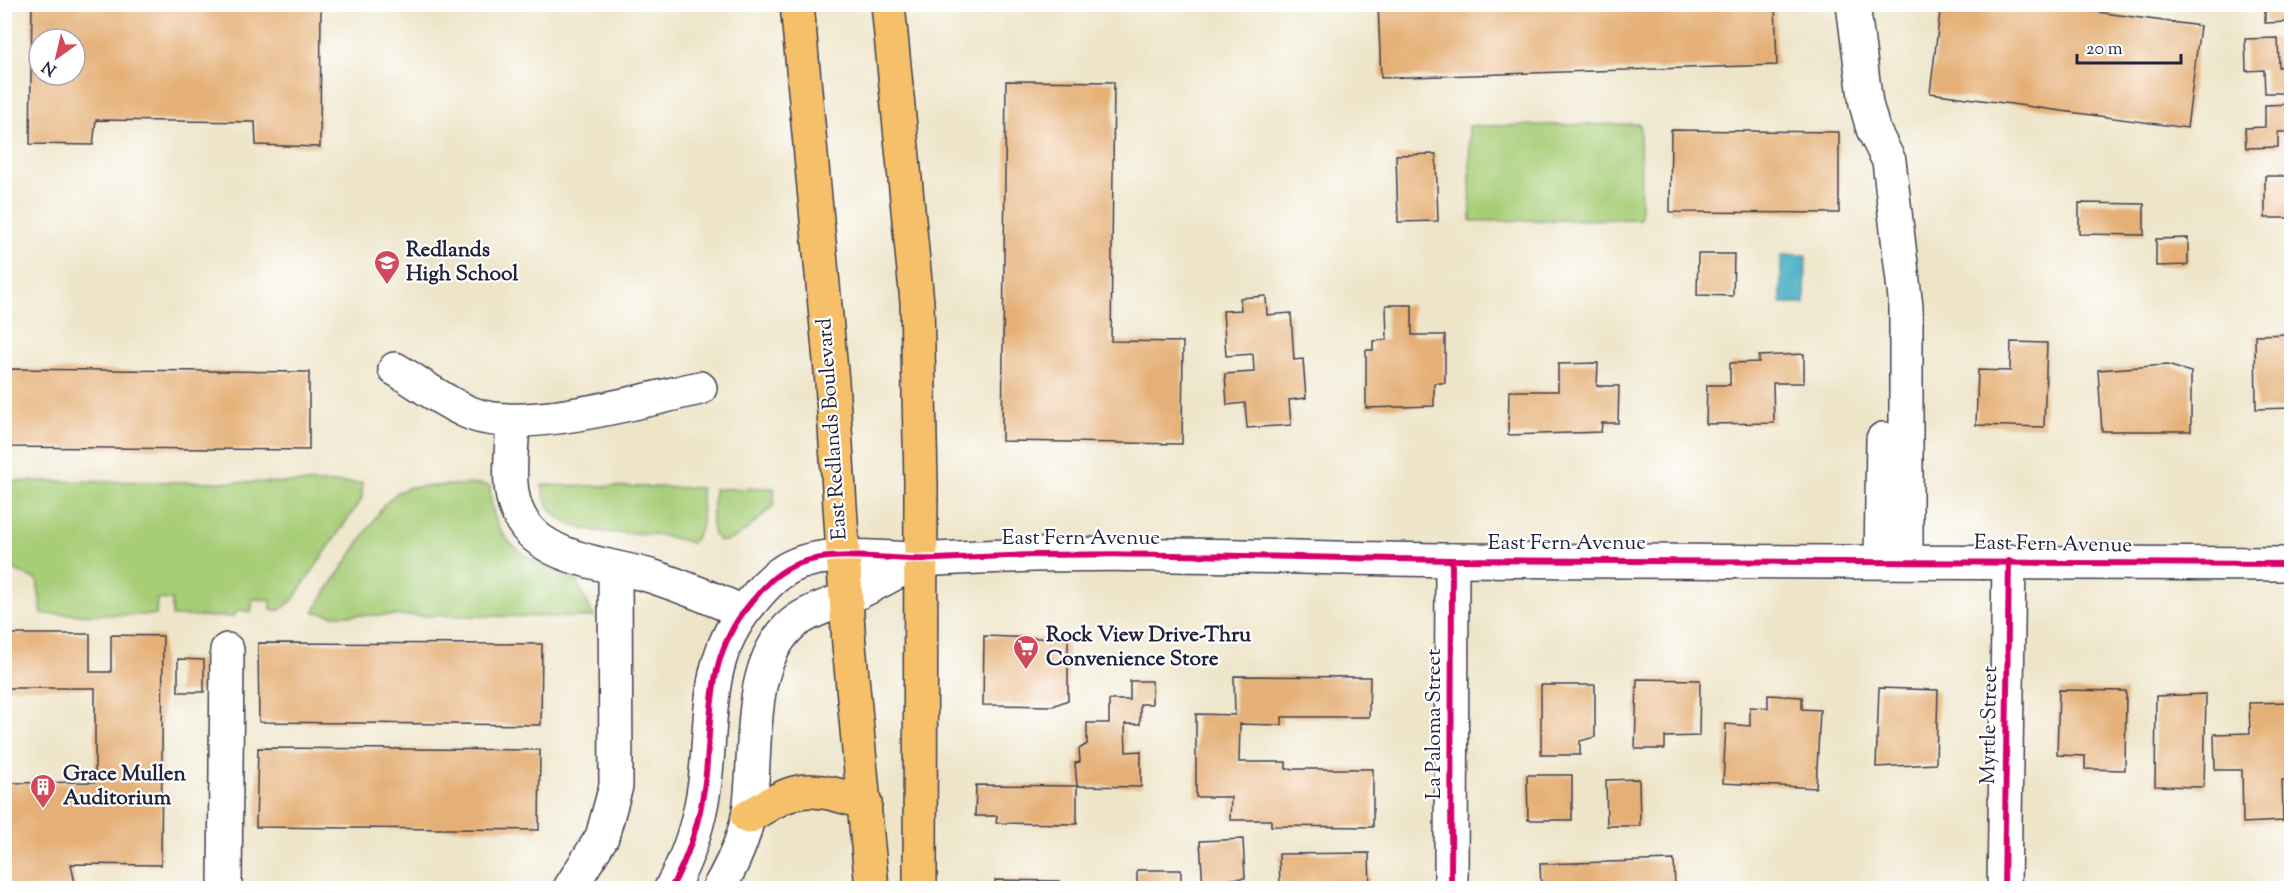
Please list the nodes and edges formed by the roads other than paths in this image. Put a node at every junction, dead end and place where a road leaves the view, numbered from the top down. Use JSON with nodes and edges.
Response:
{"nodes":[{"id":1,"x":797,"y":4,"type":"edge"},
{"id":2,"x":888,"y":4,"type":"edge"},
{"id":3,"x":1853,"y":4,"type":"edge"},
{"id":4,"x":395,"y":369,"type":"dead end"},
{"id":5,"x":700,"y":388,"type":"dead end"},
{"id":6,"x":513,"y":423,"type":"junction"},
{"id":7,"x":842,"y":556,"type":"junction"},
{"id":8,"x":919,"y":560,"type":"junction"},
{"id":9,"x":1452,"y":560,"type":"junction"},
{"id":10,"x":1893,"y":561,"type":"junction"},
{"id":11,"x":2009,"y":561,"type":"junction"},
{"id":12,"x":2292,"y":564,"type":"edge"},
{"id":13,"x":615,"y":569,"type":"junction"},
{"id":14,"x":847,"y":598,"type":"junction"},
{"id":15,"x":743,"y":612,"type":"junction"},
{"id":16,"x":227,"y":651,"type":"dead end"},
{"id":17,"x":865,"y":803,"type":"junction"},
{"id":18,"x":748,"y":817,"type":"junction"},
{"id":19,"x":225,"y":888,"type":"edge"},
{"id":20,"x":570,"y":888,"type":"edge"},
{"id":21,"x":671,"y":888,"type":"edge"},
{"id":22,"x":719,"y":888,"type":"edge"},
{"id":23,"x":872,"y":888,"type":"edge"},
{"id":24,"x":920,"y":888,"type":"edge"},
{"id":25,"x":1451,"y":888,"type":"edge"},
{"id":26,"x":2004,"y":888,"type":"edge"}],
"edges":[{"from":1,"to":7,"type":"main road","name":"East Redlands Boulevard"},
{"from":2,"to":8,"type":"main road"},
{"from":3,"to":10,"type":"street"},
{"from":4,"to":6,"type":"street"},
{"from":5,"to":6,"type":"street"},
{"from":6,"to":13,"type":"street"},
{"from":7,"to":8,"type":"street","name":"East Fern Avenue"},
{"from":7,"to":14,"type":"main road","name":"East Redlands Boulevard"},
{"from":7,"to":15,"type":"street","name":"East Fern Avenue"},
{"from":8,"to":9,"type":"street","name":"East Fern Avenue"},
{"from":8,"to":14,"type":"street"},
{"from":8,"to":24,"type":"main road"},
{"from":9,"to":10,"type":"street","name":"East Fern Avenue"},
{"from":9,"to":25,"type":"street","name":"La Paloma Street"},
{"from":10,"to":11,"type":"street","name":"East Fern Avenue"},
{"from":11,"to":12,"type":"street","name":"East Fern Avenue"},
{"from":11,"to":26,"type":"street","name":"Myrtle Street"},
{"from":13,"to":15,"type":"street"},
{"from":13,"to":20,"type":"street"},
{"from":14,"to":17,"type":"main road","name":"East Redlands Boulevard"},
{"from":14,"to":18,"type":"street"},
{"from":15,"to":21,"type":"street","name":"East Fern Avenue"},
{"from":16,"to":19,"type":"street"},
{"from":17,"to":18,"type":"main road"},
{"from":17,"to":23,"type":"main road","name":"East Redlands Boulevard"},
{"from":18,"to":22,"type":"street"}]}
